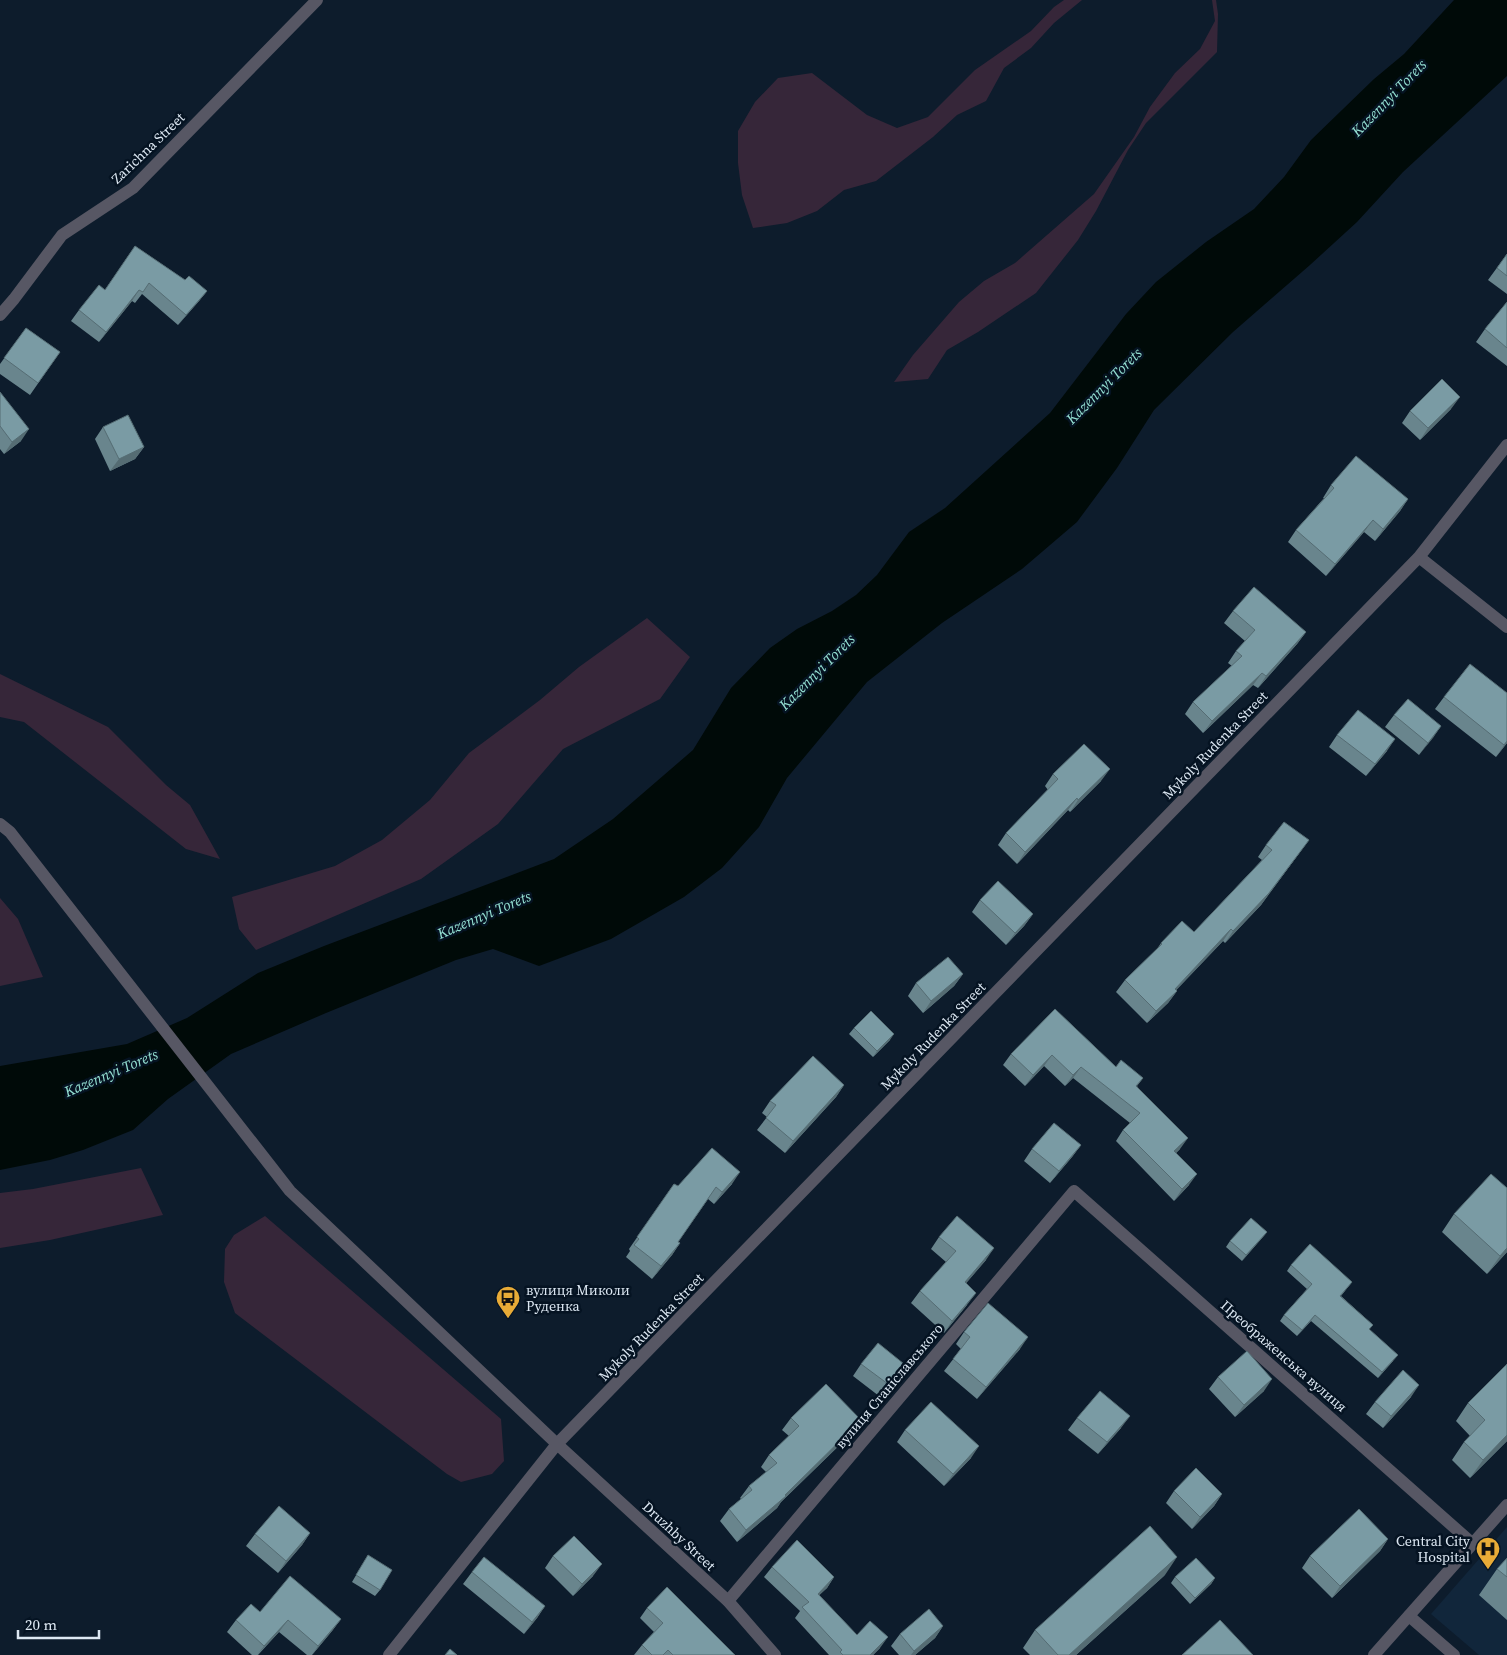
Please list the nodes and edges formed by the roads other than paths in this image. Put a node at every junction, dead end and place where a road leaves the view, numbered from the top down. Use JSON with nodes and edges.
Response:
{"nodes":[{"id":1,"x":317,"y":0,"type":"edge"},
{"id":2,"x":0,"y":314,"type":"edge"},
{"id":3,"x":1507,"y":445,"type":"edge"},
{"id":4,"x":1419,"y":557,"type":"junction"},
{"id":5,"x":1507,"y":627,"type":"edge"},
{"id":6,"x":0,"y":824,"type":"edge"},
{"id":7,"x":1074,"y":1190,"type":"joint"},
{"id":8,"x":557,"y":1444,"type":"junction"},
{"id":9,"x":1507,"y":1505,"type":"edge"},
{"id":10,"x":1474,"y":1544,"type":"junction"},
{"id":11,"x":728,"y":1602,"type":"junction"},
{"id":12,"x":1408,"y":1616,"type":"junction"},
{"id":13,"x":389,"y":1655,"type":"edge"},
{"id":14,"x":776,"y":1655,"type":"edge"},
{"id":15,"x":1374,"y":1655,"type":"edge"},
{"id":16,"x":1454,"y":1655,"type":"edge"}],
"edges":[{"from":1,"to":2,"type":"street","name":"Zarichna Street"},
{"from":3,"to":4,"type":"street","name":"Mykoly Rudenka Street"},
{"from":4,"to":5,"type":"street"},
{"from":4,"to":8,"type":"street","name":"Mykoly Rudenka Street"},
{"from":6,"to":8,"type":"street","name":"Druzhby Street"},
{"from":7,"to":10,"type":"street","name":"Преображенська вулиця"},
{"from":7,"to":11,"type":"street","name":"вулиця Станіславського"},
{"from":8,"to":11,"type":"street","name":"Druzhby Street"},
{"from":8,"to":13,"type":"street","name":"Mykoly Rudenka Street"},
{"from":9,"to":10,"type":"street"},
{"from":10,"to":12,"type":"street"},
{"from":11,"to":14,"type":"street","name":"Druzhby Street"},
{"from":12,"to":15,"type":"street"},
{"from":12,"to":16,"type":"street"}]}
